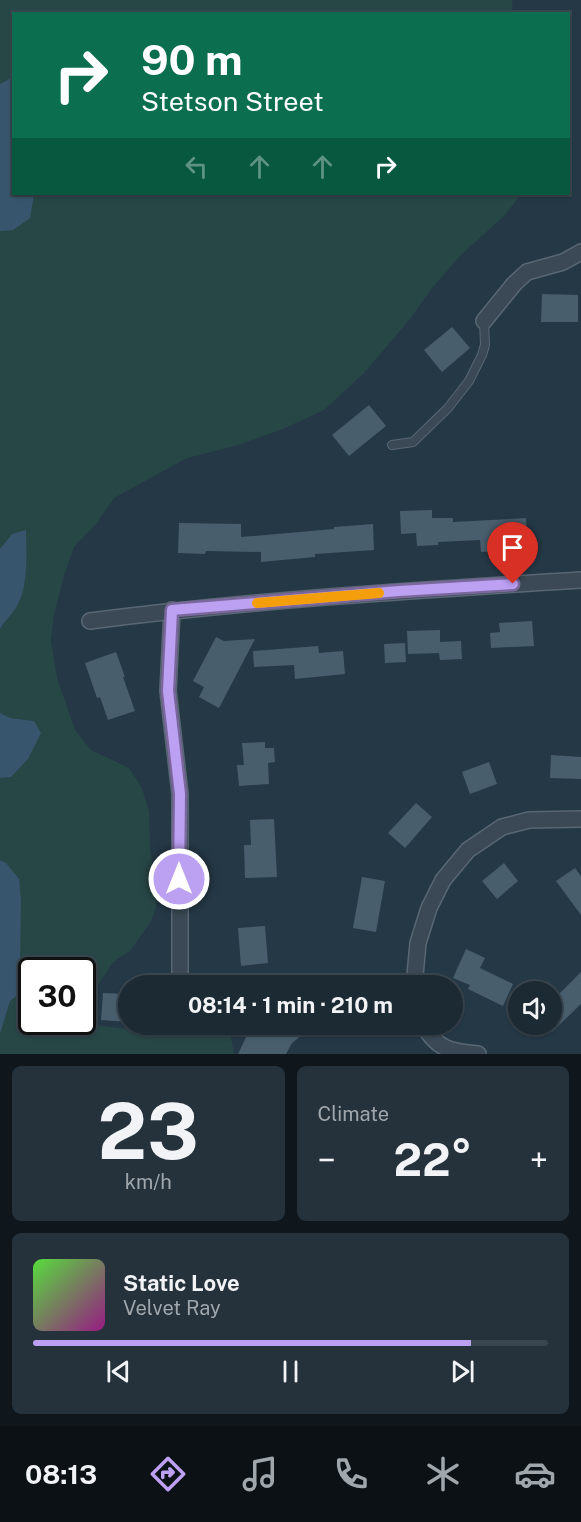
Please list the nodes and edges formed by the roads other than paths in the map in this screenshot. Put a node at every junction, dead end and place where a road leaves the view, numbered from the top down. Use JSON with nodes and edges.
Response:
{"nodes":[{"id":1,"x":581,"y":252,"type":"edge"},
{"id":2,"x":484,"y":321,"type":"joint"},
{"id":3,"x":392,"y":445,"type":"dead end"},
{"id":4,"x":581,"y":580,"type":"edge"},
{"id":5,"x":172,"y":610,"type":"junction"},
{"id":6,"x":90,"y":621,"type":"dead end"},
{"id":7,"x":581,"y":819,"type":"edge"},
{"id":8,"x":180,"y":975,"type":"edge"},
{"id":9,"x":415,"y":975,"type":"edge"},
{"id":10,"x":428,"y":1035,"type":"edge"},
{"id":11,"x":442,"y":1050,"type":"edge"},
{"id":12,"x":478,"y":1054,"type":"edge"}],
"edges":[{"from":1,"to":2,"type":"street"},
{"from":2,"to":3,"type":"lane"},
{"from":4,"to":5,"type":"street"},
{"from":5,"to":6,"type":"street"},
{"from":5,"to":8,"type":"street"},
{"from":7,"to":9,"type":"street"},
{"from":10,"to":11,"type":"street"},
{"from":11,"to":12,"type":"street"}]}
